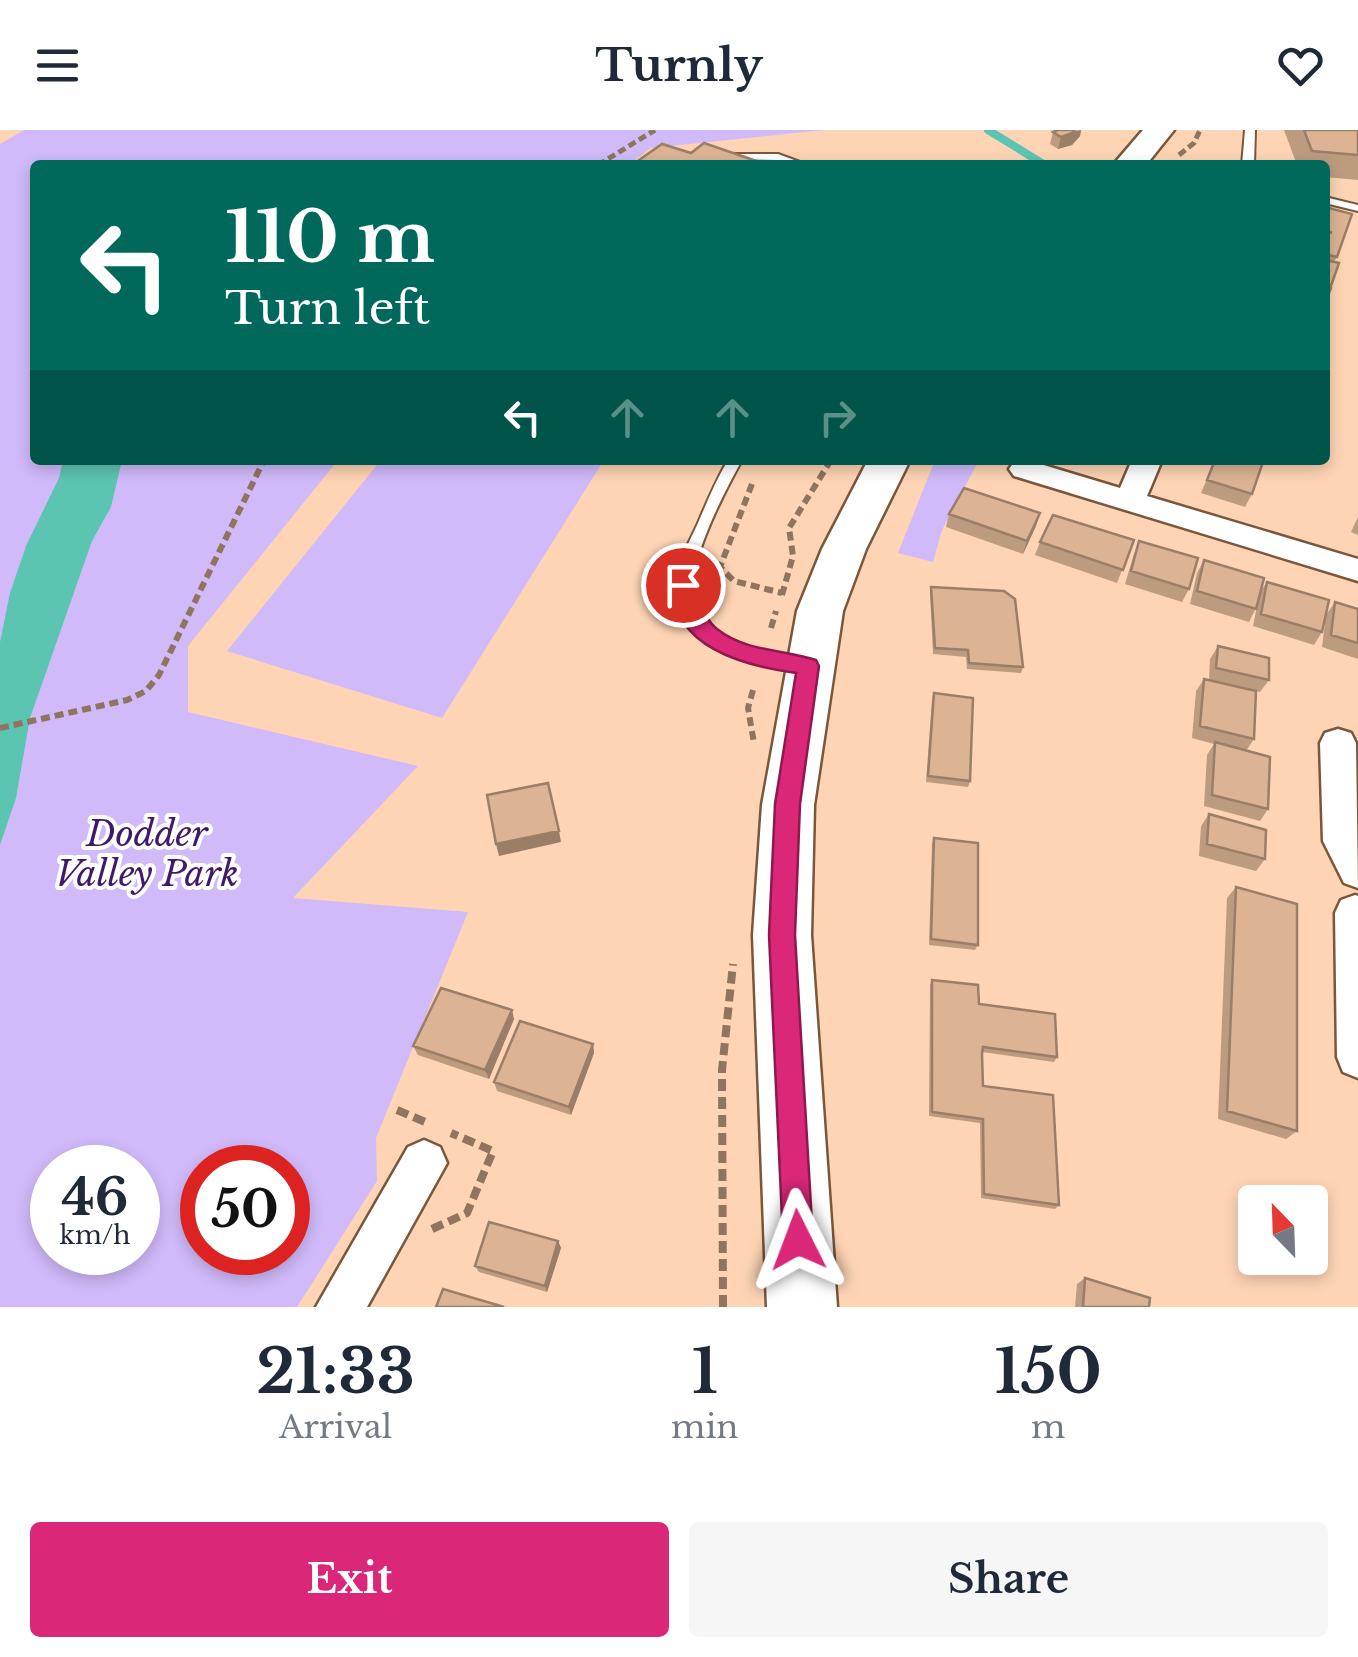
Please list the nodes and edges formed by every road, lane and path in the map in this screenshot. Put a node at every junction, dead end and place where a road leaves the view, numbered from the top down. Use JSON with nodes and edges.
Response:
{"nodes":[{"id":1,"x":655,"y":130,"type":"edge"},
{"id":2,"x":1159,"y":130,"type":"edge"},
{"id":3,"x":1250,"y":130,"type":"edge"},
{"id":4,"x":704,"y":156,"type":"edge"},
{"id":5,"x":606,"y":160,"type":"edge"},
{"id":6,"x":787,"y":160,"type":"edge"},
{"id":7,"x":1133,"y":160,"type":"edge"},
{"id":8,"x":1248,"y":160,"type":"edge"},
{"id":9,"x":1330,"y":201,"type":"edge"},
{"id":10,"x":1358,"y":208,"type":"edge"},
{"id":11,"x":262,"y":465,"type":"edge"},
{"id":12,"x":733,"y":465,"type":"edge"},
{"id":13,"x":828,"y":465,"type":"edge"},
{"id":14,"x":887,"y":465,"type":"edge"},
{"id":15,"x":1146,"y":465,"type":"edge"},
{"id":16,"x":1024,"y":469,"type":"dead end"},
{"id":17,"x":754,"y":478,"type":"dead end"},
{"id":18,"x":1130,"y":500,"type":"junction"},
{"id":19,"x":793,"y":556,"type":"dead end"},
{"id":20,"x":1358,"y":570,"type":"edge"},
{"id":21,"x":782,"y":593,"type":"dead end"},
{"id":22,"x":808,"y":666,"type":"junction"},
{"id":23,"x":753,"y":690,"type":"dead end"},
{"id":24,"x":0,"y":728,"type":"edge"},
{"id":25,"x":1338,"y":743,"type":"dead end"},
{"id":26,"x":752,"y":752,"type":"dead end"},
{"id":27,"x":1358,"y":871,"type":"edge"},
{"id":28,"x":1355,"y":913,"type":"dead end"},
{"id":29,"x":734,"y":958,"type":"dead end"},
{"id":30,"x":1358,"y":1008,"type":"edge"},
{"id":31,"x":1358,"y":1056,"type":"edge"},
{"id":32,"x":424,"y":1162,"type":"dead end"},
{"id":33,"x":340,"y":1307,"type":"edge"},
{"id":34,"x":723,"y":1307,"type":"edge"},
{"id":35,"x":802,"y":1307,"type":"edge"}],
"edges":[{"from":1,"to":5,"type":"path"},
{"from":2,"to":7,"type":"main road"},
{"from":3,"to":8,"type":"lane"},
{"from":4,"to":6,"type":"lane"},
{"from":9,"to":10,"type":"lane"},
{"from":11,"to":24,"type":"path"},
{"from":12,"to":22,"type":"lane"},
{"from":13,"to":19,"type":"path"},
{"from":14,"to":22,"type":"main road"},
{"from":15,"to":18,"type":"street"},
{"from":16,"to":18,"type":"street"},
{"from":17,"to":21,"type":"path"},
{"from":18,"to":20,"type":"street"},
{"from":22,"to":35,"type":"main road"},
{"from":23,"to":26,"type":"path"},
{"from":25,"to":27,"type":"street"},
{"from":28,"to":30,"type":"street"},
{"from":29,"to":34,"type":"path"},
{"from":30,"to":31,"type":"street"},
{"from":32,"to":33,"type":"street"}]}
